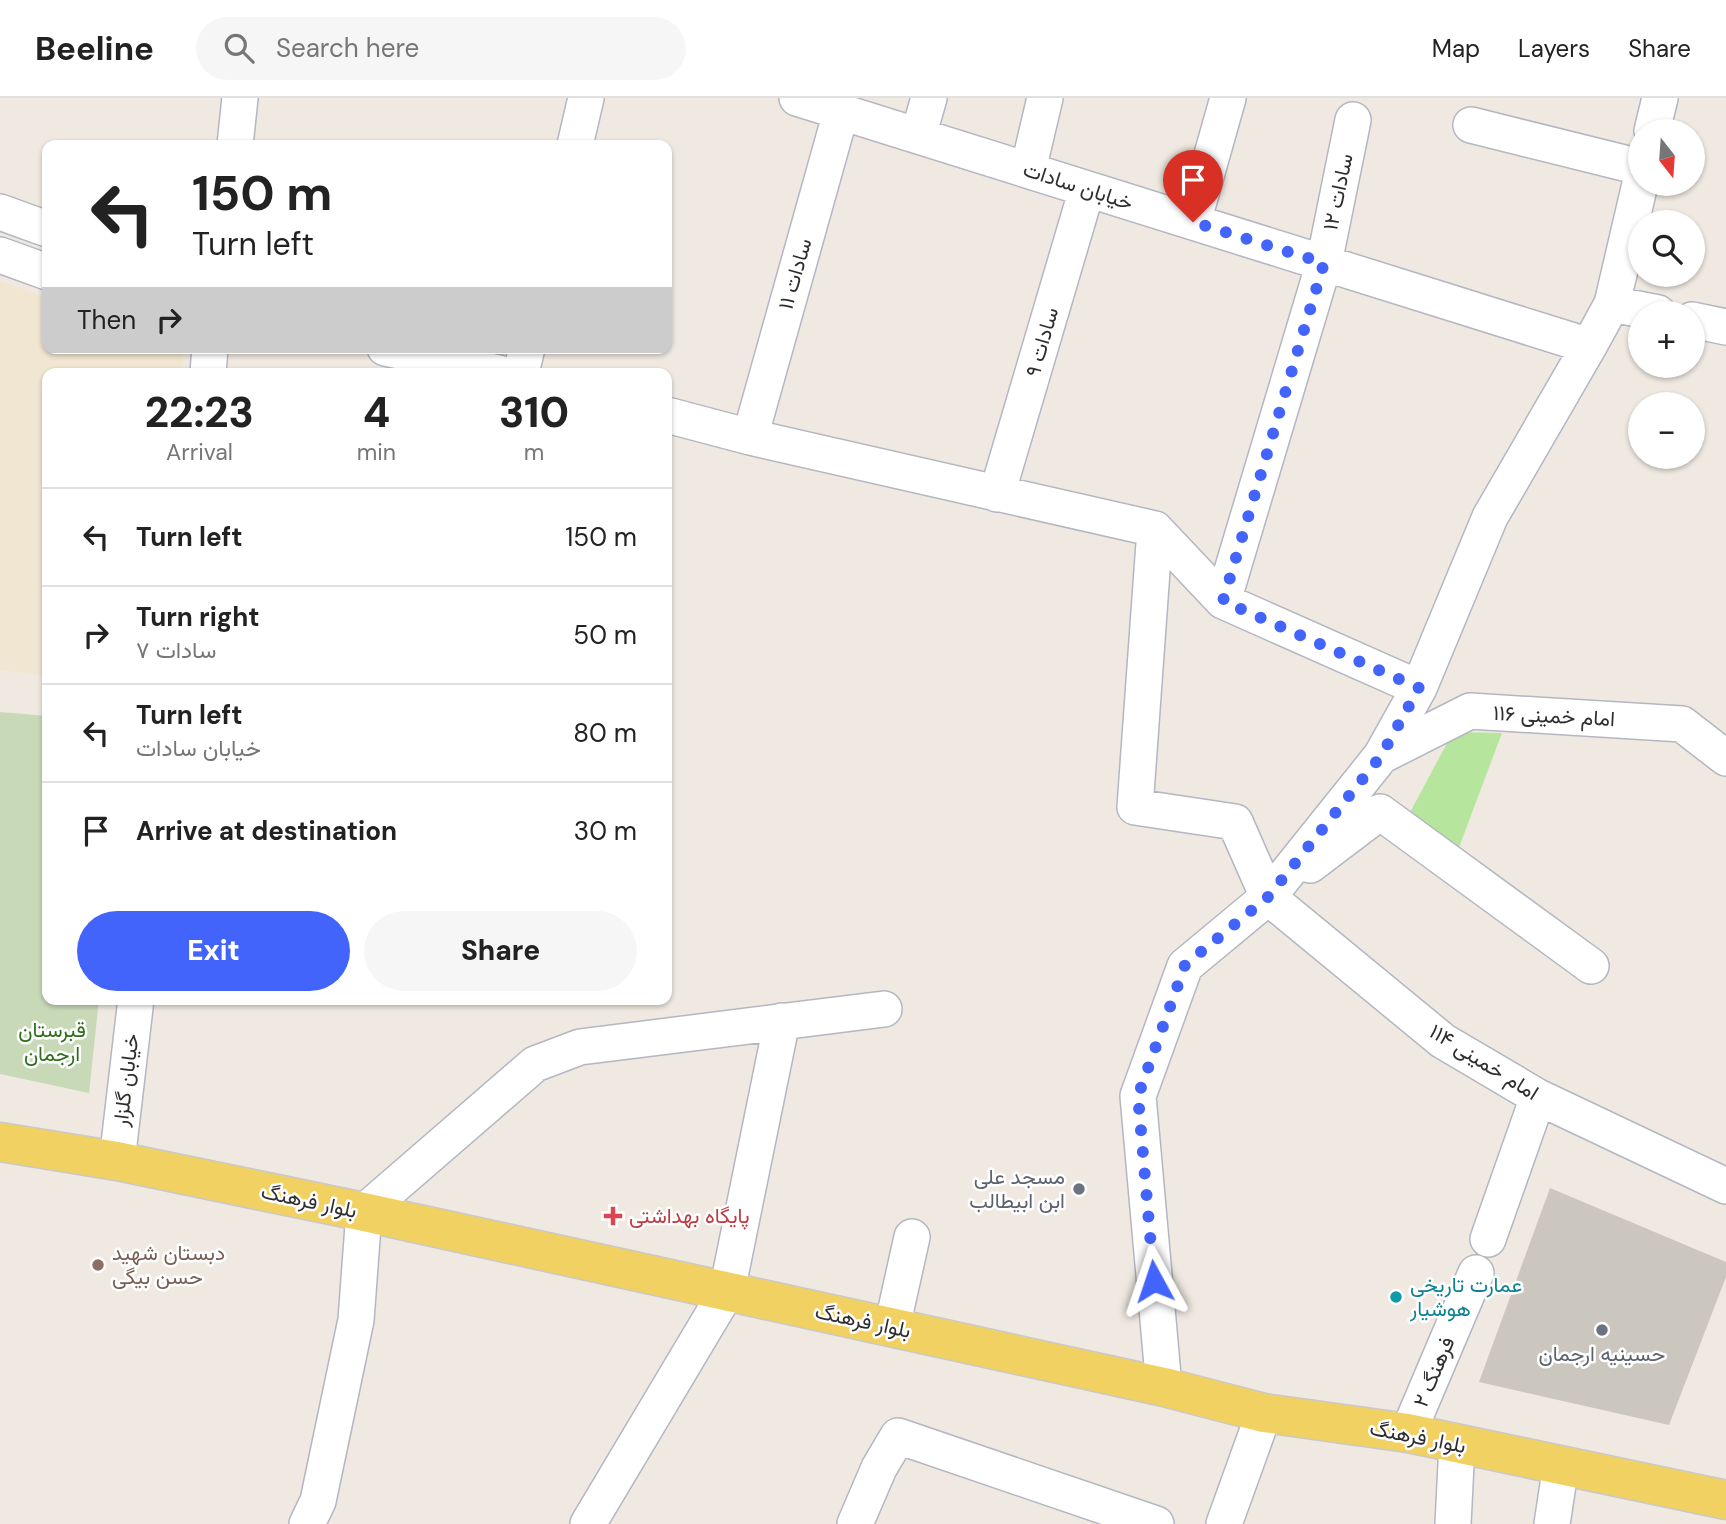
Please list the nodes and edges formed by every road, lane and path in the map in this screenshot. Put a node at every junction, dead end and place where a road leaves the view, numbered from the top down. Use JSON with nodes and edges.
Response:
{"nodes":[{"id":1,"x":240,"y":98,"type":"edge"},
{"id":2,"x":586,"y":98,"type":"edge"},
{"id":3,"x":797,"y":98,"type":"edge"},
{"id":4,"x":929,"y":98,"type":"edge"},
{"id":5,"x":1045,"y":98,"type":"edge"},
{"id":6,"x":1228,"y":98,"type":"edge"},
{"id":7,"x":1660,"y":98,"type":"edge"},
{"id":8,"x":841,"y":111,"type":"junction"},
{"id":9,"x":1656,"y":119,"type":"edge"},
{"id":10,"x":1353,"y":120,"type":"dead end"},
{"id":11,"x":1471,"y":125,"type":"dead end"},
{"id":12,"x":918,"y":136,"type":"junction"},
{"id":13,"x":236,"y":140,"type":"edge"},
{"id":14,"x":576,"y":140,"type":"edge"},
{"id":15,"x":1628,"y":164,"type":"edge"},
{"id":16,"x":1028,"y":170,"type":"junction"},
{"id":17,"x":1087,"y":189,"type":"junction"},
{"id":18,"x":1637,"y":196,"type":"edge"},
{"id":19,"x":0,"y":212,"type":"edge"},
{"id":20,"x":1193,"y":222,"type":"junction"},
{"id":21,"x":42,"y":227,"type":"edge"},
{"id":22,"x":0,"y":255,"type":"edge"},
{"id":23,"x":1324,"y":263,"type":"junction"},
{"id":24,"x":42,"y":270,"type":"edge"},
{"id":25,"x":1612,"y":304,"type":"junction"},
{"id":26,"x":1628,"y":307,"type":"edge"},
{"id":27,"x":1705,"y":322,"type":"edge"},
{"id":28,"x":1726,"y":326,"type":"edge"},
{"id":29,"x":1589,"y":346,"type":"junction"},
{"id":30,"x":412,"y":354,"type":"edge"},
{"id":31,"x":476,"y":368,"type":"edge"},
{"id":32,"x":672,"y":416,"type":"edge"},
{"id":33,"x":750,"y":437,"type":"junction"},
{"id":34,"x":998,"y":494,"type":"junction"},
{"id":35,"x":1155,"y":529,"type":"junction"},
{"id":36,"x":1223,"y":601,"type":"junction"},
{"id":37,"x":1419,"y":688,"type":"junction"},
{"id":38,"x":1381,"y":756,"type":"junction"},
{"id":39,"x":1726,"y":758,"type":"edge"},
{"id":40,"x":1268,"y":897,"type":"junction"},
{"id":41,"x":1591,"y":966,"type":"dead end"},
{"id":42,"x":135,"y":1005,"type":"edge"},
{"id":43,"x":884,"y":1009,"type":"dead end"},
{"id":44,"x":782,"y":1021,"type":"junction"},
{"id":45,"x":1538,"y":1097,"type":"junction"},
{"id":46,"x":0,"y":1142,"type":"edge"},
{"id":47,"x":117,"y":1161,"type":"junction"},
{"id":48,"x":1726,"y":1186,"type":"edge"},
{"id":49,"x":364,"y":1212,"type":"junction"},
{"id":50,"x":912,"y":1237,"type":"dead end"},
{"id":51,"x":1488,"y":1239,"type":"dead end"},
{"id":52,"x":1476,"y":1273,"type":"dead end"},
{"id":53,"x":727,"y":1291,"type":"junction"},
{"id":54,"x":892,"y":1327,"type":"junction"},
{"id":55,"x":1164,"y":1387,"type":"junction"},
{"id":56,"x":1264,"y":1413,"type":"junction"},
{"id":57,"x":1409,"y":1433,"type":"junction"},
{"id":58,"x":1457,"y":1444,"type":"junction"},
{"id":59,"x":1560,"y":1465,"type":"junction"},
{"id":60,"x":1726,"y":1500,"type":"edge"},
{"id":61,"x":307,"y":1524,"type":"edge"},
{"id":62,"x":588,"y":1524,"type":"edge"},
{"id":63,"x":855,"y":1524,"type":"edge"},
{"id":64,"x":1156,"y":1524,"type":"edge"},
{"id":65,"x":1224,"y":1524,"type":"edge"},
{"id":66,"x":1453,"y":1524,"type":"edge"},
{"id":67,"x":1552,"y":1524,"type":"edge"}],
"edges":[{"from":1,"to":13,"type":"street"},
{"from":2,"to":14,"type":"street"},
{"from":3,"to":8,"type":"street","name":"خیابان سادات"},
{"from":4,"to":12,"type":"street"},
{"from":5,"to":16,"type":"street"},
{"from":6,"to":20,"type":"street"},
{"from":7,"to":9,"type":"street"},
{"from":8,"to":12,"type":"street","name":"خیابان سادات"},
{"from":8,"to":33,"type":"street","name":"سادات ۱۱"},
{"from":10,"to":23,"type":"street","name":"سادات ۱۲"},
{"from":11,"to":15,"type":"street"},
{"from":12,"to":16,"type":"street","name":"خیابان سادات"},
{"from":16,"to":17,"type":"street","name":"خیابان سادات"},
{"from":17,"to":20,"type":"street","name":"خیابان سادات"},
{"from":17,"to":34,"type":"street","name":"سادات ۹"},
{"from":18,"to":25,"type":"street"},
{"from":19,"to":21,"type":"street"},
{"from":20,"to":23,"type":"street","name":"خیابان سادات"},
{"from":22,"to":24,"type":"street"},
{"from":23,"to":29,"type":"street","name":"خیابان سادات"},
{"from":23,"to":36,"type":"street","name":"سادات ۱۲"},
{"from":25,"to":26,"type":"street"},
{"from":25,"to":29,"type":"street"},
{"from":27,"to":28,"type":"street"},
{"from":29,"to":37,"type":"street"},
{"from":30,"to":31,"type":"street"},
{"from":32,"to":33,"type":"street"},
{"from":33,"to":34,"type":"street"},
{"from":34,"to":35,"type":"street"},
{"from":35,"to":36,"type":"street"},
{"from":35,"to":40,"type":"street"},
{"from":36,"to":37,"type":"street"},
{"from":37,"to":38,"type":"street"},
{"from":38,"to":39,"type":"street","name":"امام خمینی ۱۱۶"},
{"from":38,"to":40,"type":"street"},
{"from":40,"to":41,"type":"street"},
{"from":40,"to":45,"type":"street","name":"امام خمینی ۱۱۴"},
{"from":40,"to":55,"type":"street"},
{"from":42,"to":47,"type":"street","name":"خیابان گلزار"},
{"from":43,"to":44,"type":"street"},
{"from":44,"to":49,"type":"street"},
{"from":44,"to":53,"type":"street"},
{"from":45,"to":48,"type":"street","name":"امام خمینی ۱۱۴"},
{"from":45,"to":51,"type":"street"},
{"from":46,"to":47,"type":"main road","name":"بلوار فرهنگ"},
{"from":47,"to":49,"type":"main road","name":"بلوار فرهنگ"},
{"from":49,"to":53,"type":"main road","name":"بلوار فرهنگ"},
{"from":49,"to":61,"type":"street"},
{"from":50,"to":54,"type":"street"},
{"from":52,"to":57,"type":"street","name":"فرهنگ ۲"},
{"from":53,"to":54,"type":"main road","name":"بلوار فرهنگ"},
{"from":53,"to":62,"type":"street"},
{"from":54,"to":55,"type":"main road","name":"بلوار فرهنگ"},
{"from":55,"to":56,"type":"main road","name":"بلوار فرهنگ"},
{"from":56,"to":57,"type":"main road","name":"بلوار فرهنگ"},
{"from":56,"to":65,"type":"street"},
{"from":57,"to":58,"type":"main road","name":"بلوار فرهنگ"},
{"from":58,"to":59,"type":"main road","name":"بلوار فرهنگ"},
{"from":58,"to":66,"type":"street"},
{"from":59,"to":60,"type":"main road","name":"بلوار فرهنگ"},
{"from":59,"to":67,"type":"street"},
{"from":63,"to":64,"type":"street"}]}
